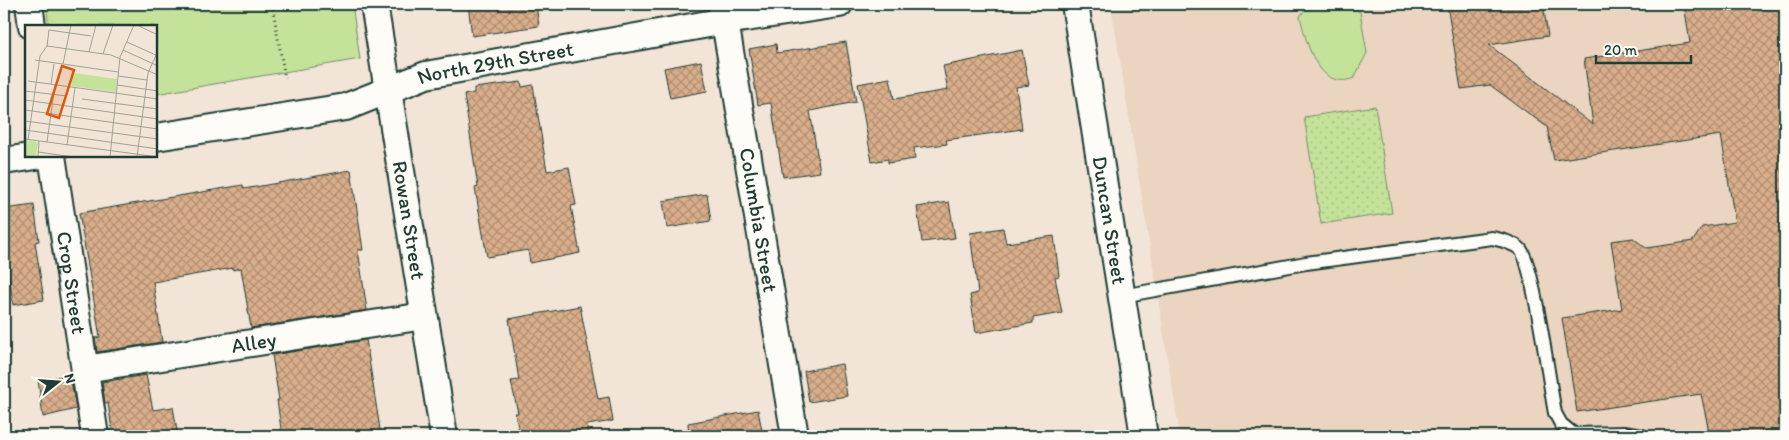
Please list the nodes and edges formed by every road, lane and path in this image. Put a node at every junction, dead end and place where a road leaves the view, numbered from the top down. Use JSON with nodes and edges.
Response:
{"nodes":[{"id":1,"x":29,"y":4,"type":"edge"},
{"id":2,"x":272,"y":4,"type":"edge"},
{"id":3,"x":374,"y":4,"type":"edge"},
{"id":4,"x":839,"y":4,"type":"edge"},
{"id":5,"x":1075,"y":4,"type":"edge"},
{"id":6,"x":723,"y":12,"type":"edge"},
{"id":7,"x":32,"y":25,"type":"edge"},
{"id":8,"x":285,"y":78,"type":"dead end"},
{"id":9,"x":387,"y":91,"type":"junction"},
{"id":10,"x":158,"y":137,"type":"edge"},
{"id":11,"x":25,"y":158,"type":"edge"},
{"id":12,"x":52,"y":158,"type":"edge"},
{"id":13,"x":4,"y":161,"type":"edge"},
{"id":14,"x":1122,"y":296,"type":"junction"},
{"id":15,"x":424,"y":316,"type":"junction"},
{"id":16,"x":85,"y":369,"type":"junction"},
{"id":17,"x":95,"y":436,"type":"edge"},
{"id":18,"x":444,"y":436,"type":"edge"},
{"id":19,"x":795,"y":436,"type":"edge"},
{"id":20,"x":1144,"y":436,"type":"edge"},
{"id":21,"x":1642,"y":436,"type":"edge"}],
"edges":[{"from":1,"to":7,"type":"street"},
{"from":2,"to":8,"type":"path"},
{"from":3,"to":9,"type":"street","name":"Rowan Street"},
{"from":4,"to":6,"type":"street","name":"North 29th Street"},
{"from":5,"to":14,"type":"street","name":"Duncan Street"},
{"from":6,"to":9,"type":"street","name":"North 29th Street"},
{"from":6,"to":19,"type":"street","name":"Columbia Street"},
{"from":9,"to":10,"type":"street","name":"North 29th Street"},
{"from":9,"to":15,"type":"street","name":"Rowan Street"},
{"from":11,"to":13,"type":"street"},
{"from":12,"to":16,"type":"street","name":"Crop Street"},
{"from":14,"to":20,"type":"street","name":"Duncan Street"},
{"from":14,"to":21,"type":"lane"},
{"from":15,"to":16,"type":"street","name":"Alley"},
{"from":15,"to":18,"type":"street","name":"Rowan Street"},
{"from":16,"to":17,"type":"street","name":"Crop Street"}]}
